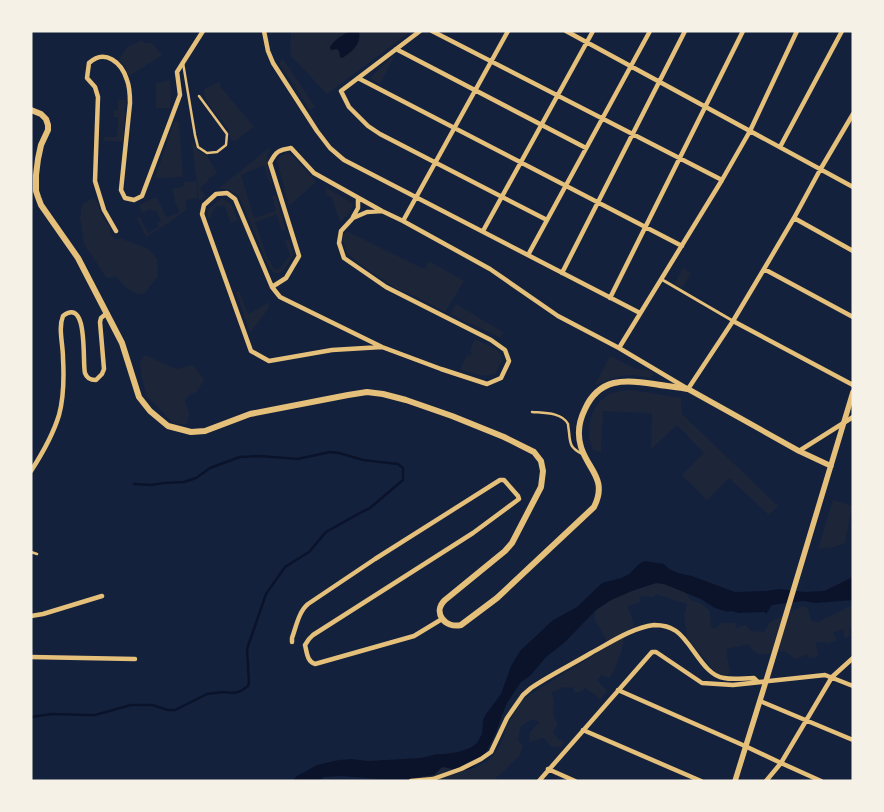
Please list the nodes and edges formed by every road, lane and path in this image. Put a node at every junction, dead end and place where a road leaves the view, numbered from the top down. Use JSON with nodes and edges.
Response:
{"nodes":[{"id":1,"x":203,"y":31,"type":"edge"},
{"id":2,"x":420,"y":31,"type":"edge"},
{"id":3,"x":432,"y":31,"type":"edge"},
{"id":4,"x":508,"y":31,"type":"edge"},
{"id":5,"x":566,"y":31,"type":"edge"},
{"id":6,"x":593,"y":31,"type":"edge"},
{"id":7,"x":650,"y":31,"type":"edge"},
{"id":8,"x":685,"y":31,"type":"edge"},
{"id":9,"x":743,"y":31,"type":"edge"},
{"id":10,"x":797,"y":31,"type":"edge"},
{"id":11,"x":842,"y":31,"type":"edge"},
{"id":12,"x":266,"y":33,"type":"edge"},
{"id":13,"x":586,"y":43,"type":"junction"},
{"id":14,"x":396,"y":49,"type":"junction"},
{"id":15,"x":183,"y":62,"type":"junction"},
{"id":16,"x":491,"y":62,"type":"junction"},
{"id":17,"x":631,"y":66,"type":"junction"},
{"id":18,"x":358,"y":78,"type":"junction"},
{"id":19,"x":659,"y":82,"type":"junction"},
{"id":20,"x":475,"y":90,"type":"junction"},
{"id":21,"x":558,"y":95,"type":"junction"},
{"id":22,"x":200,"y":96,"type":"dead end"},
{"id":23,"x":704,"y":107,"type":"junction"},
{"id":24,"x":31,"y":110,"type":"edge"},
{"id":25,"x":852,"y":117,"type":"edge"},
{"id":26,"x":602,"y":118,"type":"junction"},
{"id":27,"x":541,"y":125,"type":"junction"},
{"id":28,"x":454,"y":127,"type":"junction"},
{"id":29,"x":750,"y":132,"type":"junction"},
{"id":30,"x":632,"y":134,"type":"junction"},
{"id":31,"x":780,"y":147,"type":"junction"},
{"id":32,"x":586,"y":148,"type":"junction"},
{"id":33,"x":679,"y":159,"type":"junction"},
{"id":34,"x":435,"y":162,"type":"junction"},
{"id":35,"x":521,"y":162,"type":"junction"},
{"id":36,"x":820,"y":170,"type":"junction"},
{"id":37,"x":722,"y":180,"type":"junction"},
{"id":38,"x":566,"y":186,"type":"junction"},
{"id":39,"x":853,"y":187,"type":"edge"},
{"id":40,"x":416,"y":197,"type":"junction"},
{"id":41,"x":502,"y":197,"type":"junction"},
{"id":42,"x":358,"y":198,"type":"junction"},
{"id":43,"x":598,"y":202,"type":"junction"},
{"id":44,"x":382,"y":211,"type":"junction"},
{"id":45,"x":352,"y":218,"type":"junction"},
{"id":46,"x":794,"y":218,"type":"junction"},
{"id":47,"x":547,"y":220,"type":"junction"},
{"id":48,"x":403,"y":221,"type":"junction"},
{"id":49,"x":645,"y":227,"type":"junction"},
{"id":50,"x":116,"y":231,"type":"dead end"},
{"id":51,"x":483,"y":231,"type":"junction"},
{"id":52,"x":682,"y":246,"type":"junction"},
{"id":53,"x":853,"y":251,"type":"edge"},
{"id":54,"x":528,"y":255,"type":"junction"},
{"id":55,"x":764,"y":269,"type":"junction"},
{"id":56,"x":562,"y":273,"type":"junction"},
{"id":57,"x":661,"y":280,"type":"junction"},
{"id":58,"x":272,"y":287,"type":"junction"},
{"id":59,"x":610,"y":298,"type":"junction"},
{"id":60,"x":107,"y":313,"type":"junction"},
{"id":61,"x":640,"y":313,"type":"junction"},
{"id":62,"x":853,"y":318,"type":"edge"},
{"id":63,"x":733,"y":320,"type":"junction"},
{"id":64,"x":382,"y":346,"type":"junction"},
{"id":65,"x":619,"y":348,"type":"junction"},
{"id":66,"x":853,"y":385,"type":"edge"},
{"id":67,"x":688,"y":389,"type":"junction"},
{"id":68,"x":853,"y":392,"type":"edge"},
{"id":69,"x":532,"y":412,"type":"dead end"},
{"id":70,"x":853,"y":417,"type":"edge"},
{"id":71,"x":844,"y":423,"type":"junction"},
{"id":72,"x":799,"y":450,"type":"junction"},
{"id":73,"x":585,"y":456,"type":"junction"},
{"id":74,"x":830,"y":466,"type":"junction"},
{"id":75,"x":31,"y":471,"type":"edge"},
{"id":76,"x":31,"y":552,"type":"edge"},
{"id":77,"x":37,"y":554,"type":"dead end"},
{"id":78,"x":102,"y":596,"type":"dead end"},
{"id":79,"x":31,"y":616,"type":"edge"},
{"id":80,"x":442,"y":618,"type":"junction"},
{"id":81,"x":292,"y":642,"type":"dead end"},
{"id":82,"x":31,"y":657,"type":"edge"},
{"id":83,"x":853,"y":658,"type":"edge"},
{"id":84,"x":135,"y":660,"type":"dead end"},
{"id":85,"x":832,"y":677,"type":"junction"},
{"id":86,"x":766,"y":681,"type":"junction"},
{"id":87,"x":758,"y":682,"type":"junction"},
{"id":88,"x":853,"y":686,"type":"edge"},
{"id":89,"x":618,"y":690,"type":"junction"},
{"id":90,"x":760,"y":700,"type":"junction"},
{"id":91,"x":808,"y":720,"type":"junction"},
{"id":92,"x":583,"y":730,"type":"junction"},
{"id":93,"x":853,"y":740,"type":"edge"},
{"id":94,"x":745,"y":746,"type":"junction"},
{"id":95,"x":781,"y":763,"type":"junction"},
{"id":96,"x":548,"y":769,"type":"junction"},
{"id":97,"x":735,"y":780,"type":"edge"},
{"id":98,"x":411,"y":781,"type":"edge"},
{"id":99,"x":539,"y":781,"type":"edge"},
{"id":100,"x":574,"y":781,"type":"edge"},
{"id":101,"x":701,"y":781,"type":"edge"},
{"id":102,"x":766,"y":781,"type":"edge"},
{"id":103,"x":821,"y":781,"type":"edge"}],
"edges":[{"from":1,"to":15,"type":"street"},
{"from":2,"to":14,"type":"street"},
{"from":3,"to":16,"type":"street"},
{"from":4,"to":16,"type":"street"},
{"from":5,"to":13,"type":"street"},
{"from":6,"to":13,"type":"street"},
{"from":7,"to":17,"type":"street"},
{"from":8,"to":19,"type":"street"},
{"from":9,"to":23,"type":"street"},
{"from":10,"to":29,"type":"street"},
{"from":11,"to":31,"type":"street"},
{"from":12,"to":40,"type":"street"},
{"from":13,"to":17,"type":"street"},
{"from":13,"to":21,"type":"street"},
{"from":14,"to":18,"type":"street"},
{"from":14,"to":20,"type":"street"},
{"from":15,"to":22,"type":"lane"},
{"from":15,"to":50,"type":"street"},
{"from":16,"to":20,"type":"street"},
{"from":16,"to":21,"type":"street"},
{"from":17,"to":19,"type":"street"},
{"from":17,"to":26,"type":"street"},
{"from":18,"to":28,"type":"street"},
{"from":18,"to":34,"type":"street"},
{"from":19,"to":23,"type":"street"},
{"from":19,"to":30,"type":"street"},
{"from":20,"to":27,"type":"street"},
{"from":20,"to":28,"type":"street"},
{"from":21,"to":26,"type":"street"},
{"from":21,"to":27,"type":"street"},
{"from":23,"to":29,"type":"street"},
{"from":23,"to":33,"type":"street"},
{"from":24,"to":60,"type":"main road"},
{"from":25,"to":36,"type":"street"},
{"from":26,"to":30,"type":"street"},
{"from":26,"to":32,"type":"street"},
{"from":27,"to":32,"type":"street"},
{"from":27,"to":35,"type":"street"},
{"from":28,"to":34,"type":"street"},
{"from":28,"to":35,"type":"street"},
{"from":29,"to":31,"type":"street"},
{"from":29,"to":37,"type":"street"},
{"from":30,"to":33,"type":"street"},
{"from":30,"to":43,"type":"street"},
{"from":31,"to":36,"type":"street"},
{"from":32,"to":38,"type":"street"},
{"from":33,"to":37,"type":"street"},
{"from":33,"to":49,"type":"street"},
{"from":34,"to":40,"type":"street"},
{"from":34,"to":41,"type":"street"},
{"from":35,"to":38,"type":"street"},
{"from":35,"to":41,"type":"street"},
{"from":36,"to":39,"type":"street"},
{"from":36,"to":46,"type":"street"},
{"from":37,"to":52,"type":"street"},
{"from":38,"to":43,"type":"street"},
{"from":38,"to":47,"type":"street"},
{"from":40,"to":48,"type":"street"},
{"from":40,"to":51,"type":"street"},
{"from":41,"to":47,"type":"street"},
{"from":41,"to":51,"type":"street"},
{"from":42,"to":44,"type":"street"},
{"from":42,"to":45,"type":"street"},
{"from":42,"to":58,"type":"street"},
{"from":43,"to":49,"type":"street"},
{"from":43,"to":56,"type":"street"},
{"from":44,"to":45,"type":"street"},
{"from":44,"to":48,"type":"street"},
{"from":45,"to":64,"type":"street"},
{"from":46,"to":53,"type":"street"},
{"from":46,"to":55,"type":"street"},
{"from":47,"to":54,"type":"street"},
{"from":48,"to":65,"type":"street"},
{"from":49,"to":52,"type":"street"},
{"from":49,"to":59,"type":"street"},
{"from":51,"to":54,"type":"street"},
{"from":52,"to":57,"type":"street"},
{"from":54,"to":56,"type":"street"},
{"from":55,"to":62,"type":"street"},
{"from":55,"to":63,"type":"street"},
{"from":56,"to":59,"type":"street"},
{"from":57,"to":61,"type":"street"},
{"from":57,"to":63,"type":"street"},
{"from":58,"to":64,"type":"street"},
{"from":58,"to":64,"type":"street"},
{"from":59,"to":61,"type":"street"},
{"from":60,"to":75,"type":"street"},
{"from":60,"to":80,"type":"main road"},
{"from":61,"to":65,"type":"street"},
{"from":63,"to":66,"type":"street"},
{"from":63,"to":67,"type":"street"},
{"from":65,"to":67,"type":"street"},
{"from":67,"to":72,"type":"street"},
{"from":67,"to":73,"type":"main road"},
{"from":68,"to":71,"type":"street"},
{"from":69,"to":73,"type":"lane"},
{"from":70,"to":71,"type":"street"},
{"from":71,"to":72,"type":"street"},
{"from":71,"to":74,"type":"street"},
{"from":72,"to":74,"type":"street"},
{"from":73,"to":80,"type":"main road"},
{"from":74,"to":86,"type":"street"},
{"from":76,"to":77,"type":"lane"},
{"from":78,"to":79,"type":"street"},
{"from":80,"to":81,"type":"street"},
{"from":82,"to":84,"type":"street"},
{"from":83,"to":85,"type":"street"},
{"from":85,"to":86,"type":"street"},
{"from":85,"to":88,"type":"street"},
{"from":85,"to":91,"type":"street"},
{"from":86,"to":87,"type":"street"},
{"from":86,"to":90,"type":"street"},
{"from":87,"to":89,"type":"street"},
{"from":87,"to":98,"type":"street"},
{"from":89,"to":92,"type":"street"},
{"from":89,"to":94,"type":"street"},
{"from":90,"to":91,"type":"street"},
{"from":90,"to":94,"type":"street"},
{"from":91,"to":93,"type":"street"},
{"from":91,"to":95,"type":"street"},
{"from":92,"to":96,"type":"street"},
{"from":92,"to":101,"type":"street"},
{"from":94,"to":95,"type":"street"},
{"from":94,"to":97,"type":"street"},
{"from":95,"to":102,"type":"street"},
{"from":95,"to":103,"type":"street"},
{"from":96,"to":99,"type":"street"},
{"from":96,"to":100,"type":"street"}]}
